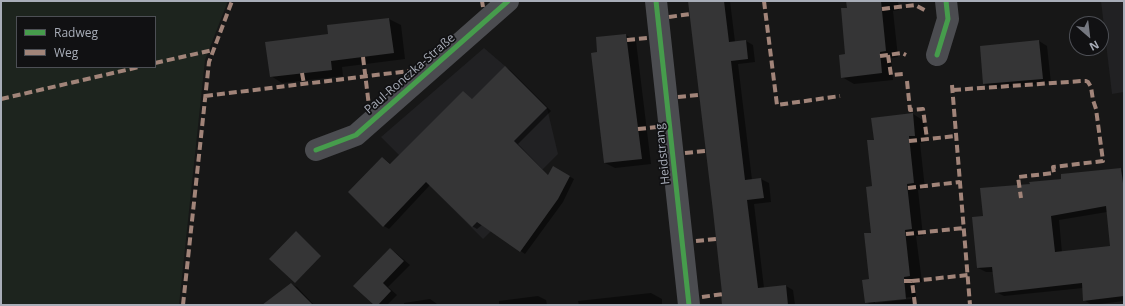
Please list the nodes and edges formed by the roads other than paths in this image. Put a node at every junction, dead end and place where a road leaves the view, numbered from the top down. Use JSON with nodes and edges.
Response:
{"nodes":[{"id":1,"x":508,"y":1,"type":"edge"},
{"id":2,"x":656,"y":1,"type":"edge"},
{"id":3,"x":946,"y":1,"type":"edge"},
{"id":4,"x":937,"y":55,"type":"dead end"},
{"id":5,"x":316,"y":150,"type":"dead end"},
{"id":6,"x":689,"y":305,"type":"edge"}],
"edges":[{"from":1,"to":5,"type":"street","name":"Paul-Ronczka-Straße"},
{"from":2,"to":6,"type":"street","name":"Heidstrang"},
{"from":3,"to":4,"type":"street"}]}
